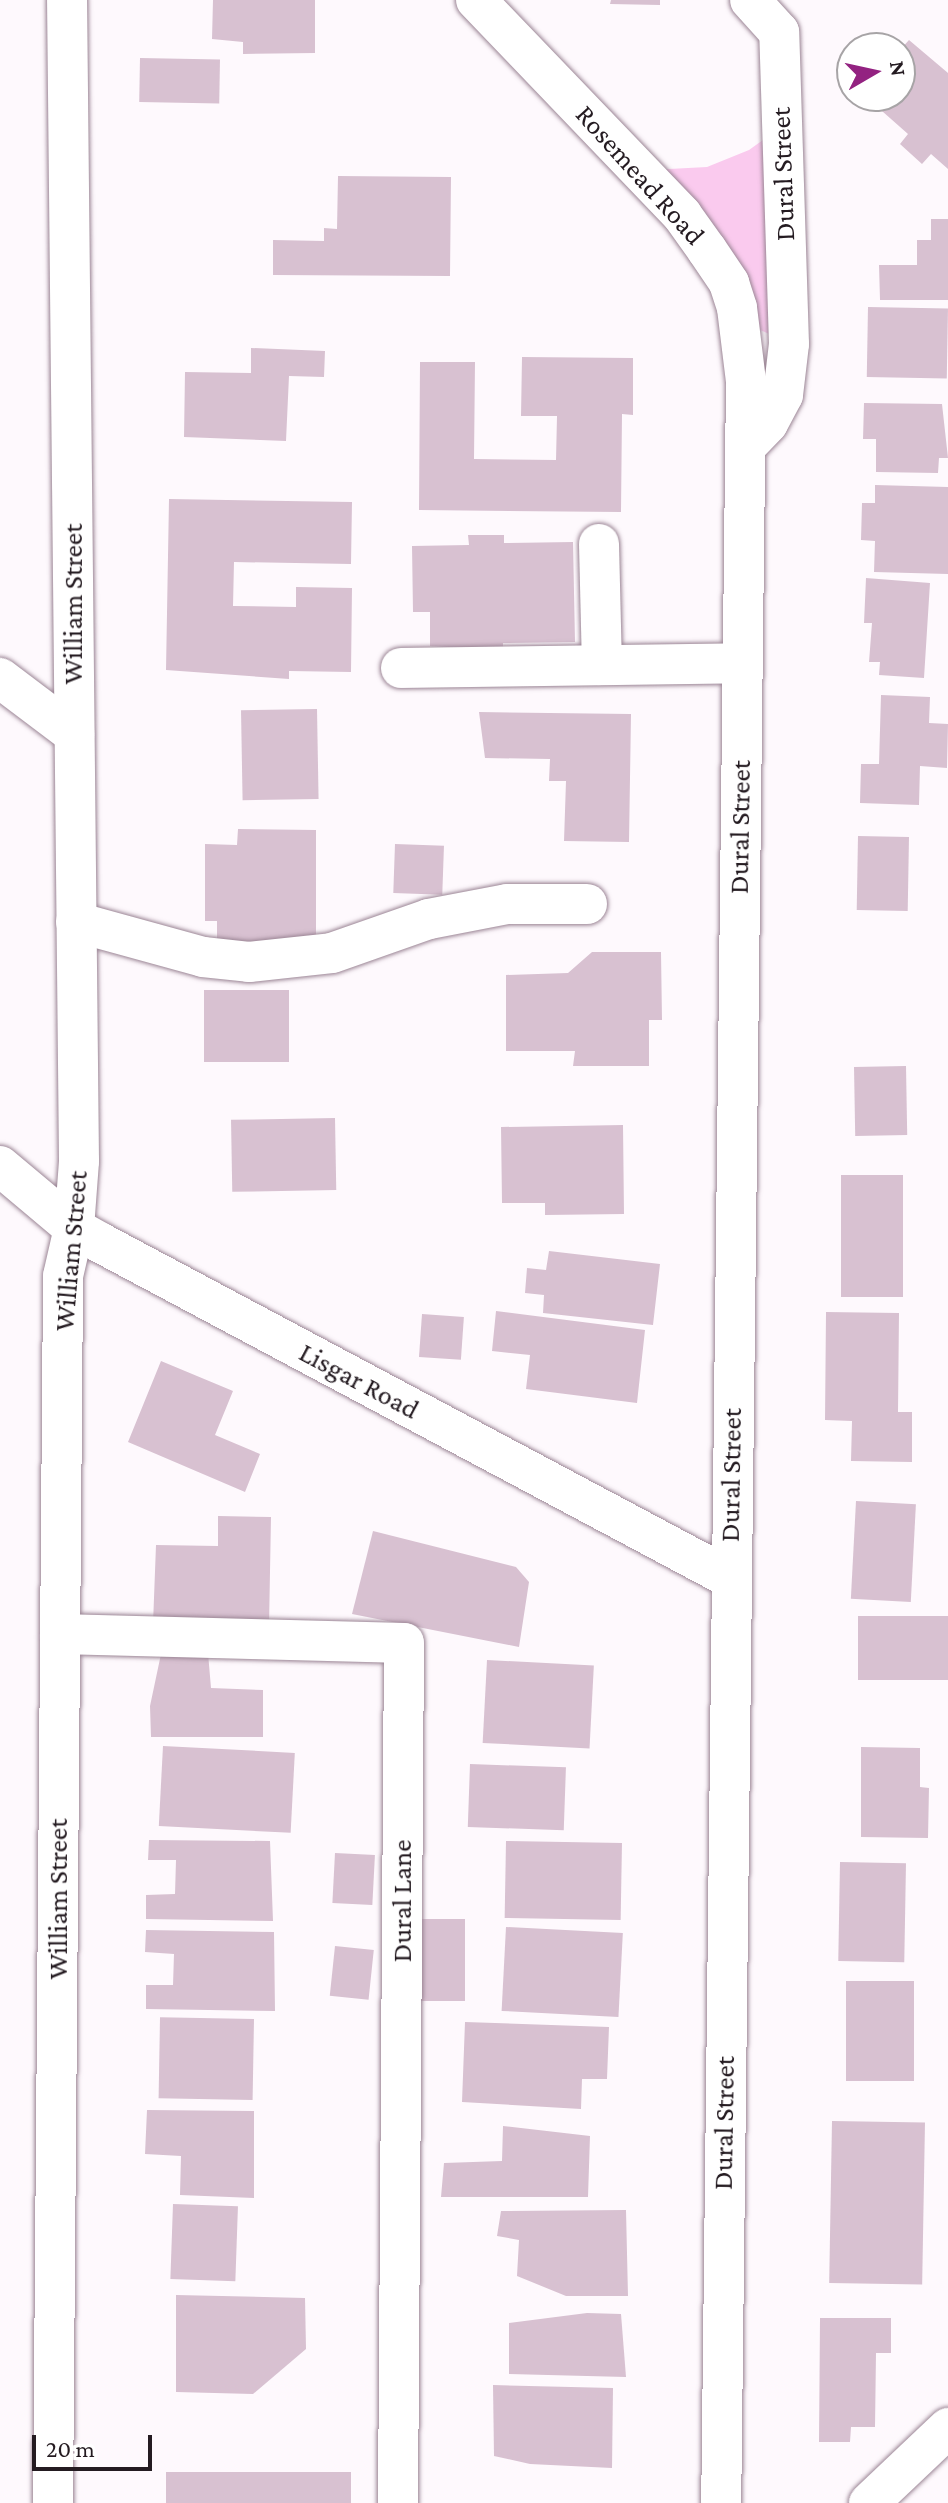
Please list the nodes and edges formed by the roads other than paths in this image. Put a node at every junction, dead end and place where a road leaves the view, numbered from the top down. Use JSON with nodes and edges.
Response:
{"nodes":[{"id":1,"x":67,"y":0,"type":"edge"},
{"id":2,"x":476,"y":0,"type":"edge"},
{"id":3,"x":750,"y":0,"type":"edge"},
{"id":4,"x":746,"y":381,"type":"joint"},
{"id":5,"x":745,"y":447,"type":"junction"},
{"id":6,"x":599,"y":544,"type":"dead end"},
{"id":7,"x":742,"y":663,"type":"junction"},
{"id":8,"x":602,"y":665,"type":"junction"},
{"id":9,"x":401,"y":668,"type":"dead end"},
{"id":10,"x":0,"y":678,"type":"edge"},
{"id":11,"x":74,"y":734,"type":"junction"},
{"id":12,"x":587,"y":904,"type":"dead end"},
{"id":13,"x":76,"y":922,"type":"junction"},
{"id":14,"x":0,"y":1166,"type":"edge"},
{"id":15,"x":74,"y":1228,"type":"junction"},
{"id":16,"x":730,"y":1578,"type":"junction"},
{"id":17,"x":60,"y":1634,"type":"junction"},
{"id":18,"x":948,"y":2428,"type":"edge"},
{"id":19,"x":53,"y":2503,"type":"edge"},
{"id":20,"x":398,"y":2503,"type":"edge"},
{"id":21,"x":721,"y":2503,"type":"edge"},
{"id":22,"x":869,"y":2503,"type":"edge"}],
"edges":[{"from":1,"to":11,"type":"street","name":"William Street"},
{"from":2,"to":4,"type":"street","name":"Rosemead Road"},
{"from":3,"to":5,"type":"street","name":"Dural Street"},
{"from":4,"to":5,"type":"street","name":"Dural Street"},
{"from":5,"to":7,"type":"street","name":"Dural Street"},
{"from":6,"to":8,"type":"street"},
{"from":7,"to":8,"type":"street"},
{"from":7,"to":16,"type":"street","name":"Dural Street"},
{"from":8,"to":9,"type":"street"},
{"from":10,"to":11,"type":"street"},
{"from":11,"to":13,"type":"street","name":"William Street"},
{"from":12,"to":13,"type":"street"},
{"from":13,"to":15,"type":"street","name":"William Street"},
{"from":14,"to":15,"type":"street","name":"Lisgar Road"},
{"from":15,"to":16,"type":"street","name":"Lisgar Road"},
{"from":15,"to":17,"type":"street","name":"William Street"},
{"from":16,"to":21,"type":"street","name":"Dural Street"},
{"from":17,"to":19,"type":"street","name":"William Street"},
{"from":17,"to":20,"type":"street","name":"Dural Lane"},
{"from":18,"to":22,"type":"street"}]}
